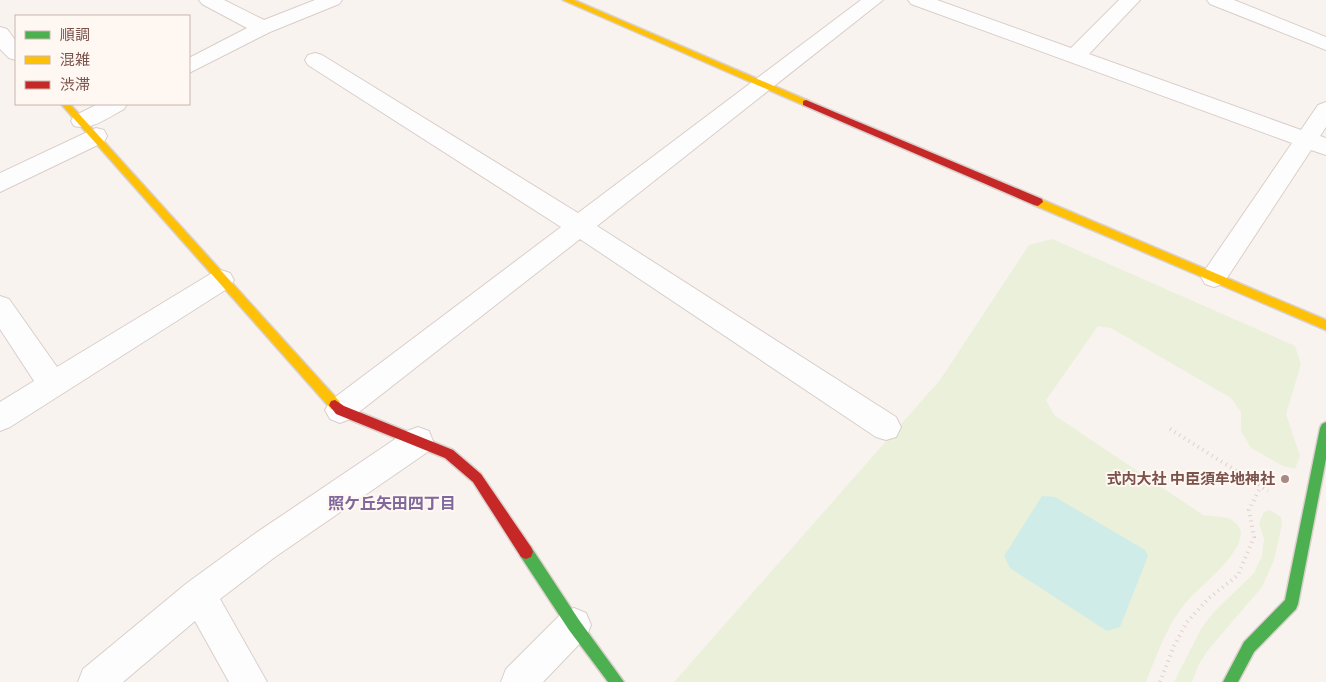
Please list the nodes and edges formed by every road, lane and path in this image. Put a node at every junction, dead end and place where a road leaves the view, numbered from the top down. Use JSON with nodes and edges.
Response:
{"nodes":[{"id":1,"x":209,"y":0,"type":"edge"},
{"id":2,"x":332,"y":0,"type":"edge"},
{"id":3,"x":567,"y":0,"type":"edge"},
{"id":4,"x":873,"y":0,"type":"edge"},
{"id":5,"x":918,"y":0,"type":"edge"},
{"id":6,"x":1130,"y":0,"type":"edge"},
{"id":7,"x":1216,"y":0,"type":"edge"},
{"id":8,"x":263,"y":28,"type":"junction"},
{"id":9,"x":1326,"y":44,"type":"edge"},
{"id":10,"x":1076,"y":55,"type":"junction"},
{"id":11,"x":315,"y":60,"type":"dead end"},
{"id":12,"x":190,"y":65,"type":"edge"},
{"id":13,"x":764,"y":83,"type":"junction"},
{"id":14,"x":66,"y":105,"type":"edge"},
{"id":15,"x":115,"y":105,"type":"edge"},
{"id":16,"x":1326,"y":110,"type":"edge"},
{"id":17,"x":89,"y":129,"type":"junction"},
{"id":18,"x":1316,"y":143,"type":"edge"},
{"id":19,"x":0,"y":183,"type":"edge"},
{"id":20,"x":579,"y":226,"type":"junction"},
{"id":21,"x":1214,"y":277,"type":"junction"},
{"id":22,"x":221,"y":280,"type":"junction"},
{"id":23,"x":0,"y":307,"type":"edge"},
{"id":24,"x":1326,"y":325,"type":"edge"},
{"id":25,"x":53,"y":385,"type":"junction"},
{"id":26,"x":340,"y":410,"type":"junction"},
{"id":27,"x":0,"y":418,"type":"edge"},
{"id":28,"x":886,"y":427,"type":"dead end"},
{"id":29,"x":1326,"y":428,"type":"edge"},
{"id":30,"x":1170,"y":429,"type":"dead end"},
{"id":31,"x":418,"y":441,"type":"junction"},
{"id":32,"x":1261,"y":486,"type":"junction"},
{"id":33,"x":1268,"y":491,"type":"dead end"},
{"id":34,"x":199,"y":595,"type":"junction"},
{"id":35,"x":574,"y":625,"type":"junction"},
{"id":36,"x":96,"y":682,"type":"edge"},
{"id":37,"x":249,"y":682,"type":"edge"},
{"id":38,"x":519,"y":682,"type":"edge"},
{"id":39,"x":617,"y":682,"type":"edge"},
{"id":40,"x":1160,"y":682,"type":"edge"},
{"id":41,"x":1230,"y":682,"type":"edge"}],
"edges":[{"from":1,"to":8,"type":"street"},
{"from":2,"to":8,"type":"street"},
{"from":3,"to":13,"type":"street"},
{"from":4,"to":13,"type":"street"},
{"from":5,"to":10,"type":"street"},
{"from":6,"to":10,"type":"street"},
{"from":7,"to":9,"type":"street"},
{"from":8,"to":12,"type":"street"},
{"from":10,"to":18,"type":"street"},
{"from":11,"to":20,"type":"street"},
{"from":13,"to":20,"type":"street"},
{"from":13,"to":21,"type":"street"},
{"from":14,"to":17,"type":"street"},
{"from":15,"to":17,"type":"street"},
{"from":16,"to":18,"type":"street"},
{"from":17,"to":19,"type":"street"},
{"from":17,"to":22,"type":"street"},
{"from":18,"to":21,"type":"street"},
{"from":20,"to":26,"type":"street"},
{"from":20,"to":28,"type":"street"},
{"from":21,"to":24,"type":"street"},
{"from":22,"to":25,"type":"street"},
{"from":22,"to":26,"type":"street"},
{"from":23,"to":25,"type":"street"},
{"from":25,"to":27,"type":"street"},
{"from":26,"to":31,"type":"street"},
{"from":29,"to":41,"type":"street"},
{"from":30,"to":32,"type":"path"},
{"from":31,"to":34,"type":"street"},
{"from":31,"to":35,"type":"street"},
{"from":32,"to":33,"type":"path"},
{"from":32,"to":40,"type":"path"},
{"from":34,"to":36,"type":"street"},
{"from":34,"to":37,"type":"street"},
{"from":35,"to":38,"type":"street"},
{"from":35,"to":39,"type":"street"}]}
